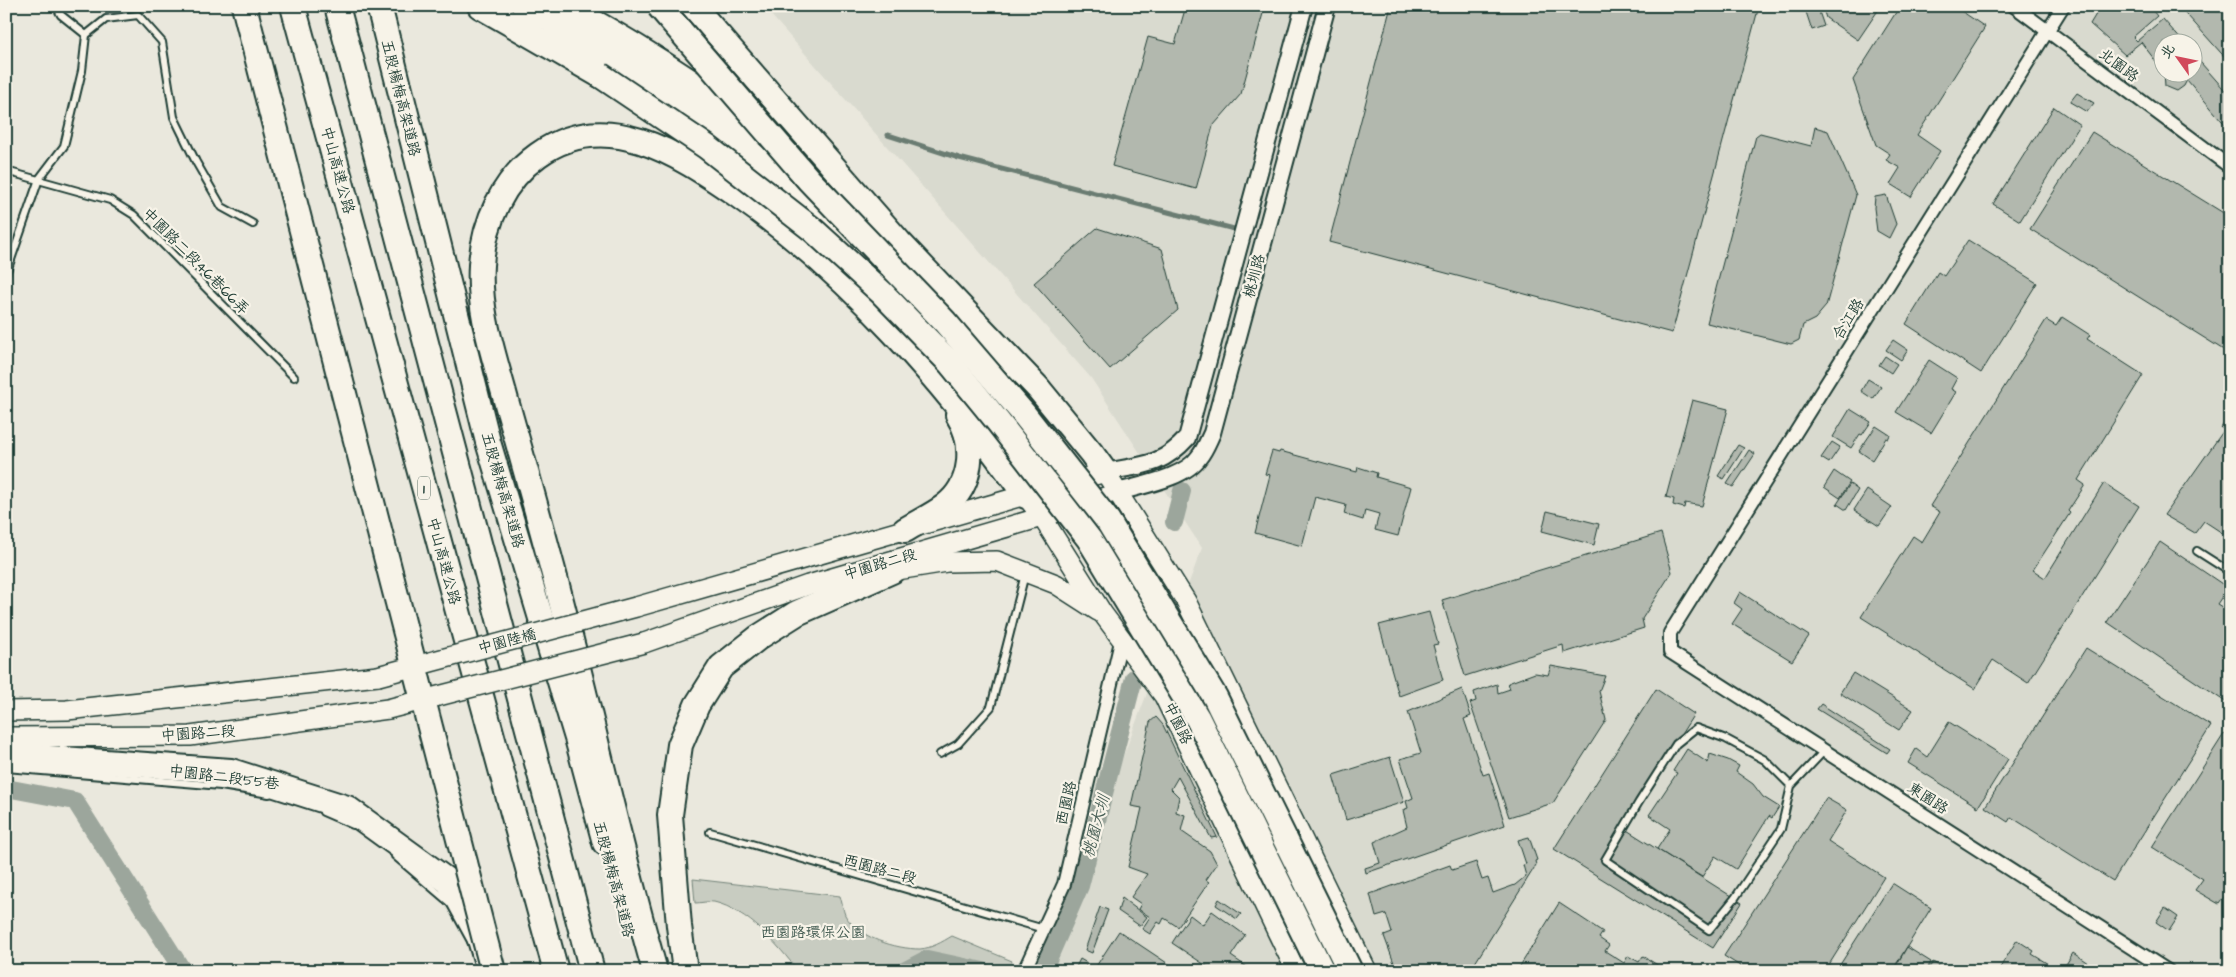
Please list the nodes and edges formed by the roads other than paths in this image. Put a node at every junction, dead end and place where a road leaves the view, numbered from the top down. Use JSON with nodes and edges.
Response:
{"nodes":[{"id":1,"x":56,"y":6,"type":"edge"},
{"id":2,"x":244,"y":6,"type":"edge"},
{"id":3,"x":293,"y":6,"type":"edge"},
{"id":4,"x":337,"y":6,"type":"edge"},
{"id":5,"x":379,"y":6,"type":"edge"},
{"id":6,"x":480,"y":6,"type":"edge"},
{"id":7,"x":524,"y":6,"type":"edge"},
{"id":8,"x":564,"y":6,"type":"edge"},
{"id":9,"x":659,"y":6,"type":"edge"},
{"id":10,"x":693,"y":6,"type":"edge"},
{"id":11,"x":1304,"y":6,"type":"edge"},
{"id":12,"x":1327,"y":6,"type":"edge"},
{"id":13,"x":2014,"y":6,"type":"edge"},
{"id":14,"x":2063,"y":6,"type":"edge"},
{"id":15,"x":2048,"y":32,"type":"junction"},
{"id":16,"x":86,"y":35,"type":"junction"},
{"id":17,"x":738,"y":142,"type":"junction"},
{"id":18,"x":2230,"y":167,"type":"edge"},
{"id":19,"x":6,"y":171,"type":"edge"},
{"id":20,"x":39,"y":179,"type":"junction"},
{"id":21,"x":253,"y":224,"type":"dead end"},
{"id":22,"x":899,"y":242,"type":"junction"},
{"id":23,"x":6,"y":274,"type":"edge"},
{"id":24,"x":850,"y":286,"type":"junction"},
{"id":25,"x":294,"y":378,"type":"dead end"},
{"id":26,"x":936,"y":378,"type":"junction"},
{"id":27,"x":1105,"y":472,"type":"junction"},
{"id":28,"x":1068,"y":482,"type":"junction"},
{"id":29,"x":1118,"y":492,"type":"junction"},
{"id":30,"x":1026,"y":496,"type":"junction"},
{"id":31,"x":1081,"y":505,"type":"junction"},
{"id":32,"x":1042,"y":517,"type":"junction"},
{"id":33,"x":905,"y":530,"type":"junction"},
{"id":34,"x":2197,"y":551,"type":"dead end"},
{"id":35,"x":892,"y":571,"type":"junction"},
{"id":36,"x":1026,"y":571,"type":"junction"},
{"id":37,"x":2230,"y":572,"type":"edge"},
{"id":38,"x":842,"y":574,"type":"junction"},
{"id":39,"x":636,"y":607,"type":"joint"},
{"id":40,"x":1103,"y":614,"type":"junction"},
{"id":41,"x":1122,"y":637,"type":"junction"},
{"id":42,"x":1670,"y":652,"type":"joint"},
{"id":43,"x":6,"y":711,"type":"edge"},
{"id":44,"x":6,"y":737,"type":"edge"},
{"id":45,"x":1824,"y":751,"type":"junction"},
{"id":46,"x":940,"y":754,"type":"dead end"},
{"id":47,"x":6,"y":755,"type":"edge"},
{"id":48,"x":6,"y":768,"type":"edge"},
{"id":49,"x":1272,"y":774,"type":"junction"},
{"id":50,"x":1791,"y":786,"type":"junction"},
{"id":51,"x":279,"y":796,"type":"dead end"},
{"id":52,"x":315,"y":809,"type":"dead end"},
{"id":53,"x":358,"y":829,"type":"dead end"},
{"id":54,"x":710,"y":832,"type":"dead end"},
{"id":55,"x":386,"y":849,"type":"dead end"},
{"id":56,"x":1044,"y":929,"type":"junction"},
{"id":57,"x":480,"y":971,"type":"edge"},
{"id":58,"x":493,"y":971,"type":"edge"},
{"id":59,"x":498,"y":971,"type":"edge"},
{"id":60,"x":556,"y":971,"type":"edge"},
{"id":61,"x":592,"y":971,"type":"edge"},
{"id":62,"x":638,"y":971,"type":"edge"},
{"id":63,"x":655,"y":971,"type":"edge"},
{"id":64,"x":685,"y":971,"type":"edge"},
{"id":65,"x":1024,"y":971,"type":"edge"},
{"id":66,"x":1296,"y":971,"type":"edge"},
{"id":67,"x":1322,"y":971,"type":"edge"},
{"id":68,"x":1350,"y":971,"type":"edge"},
{"id":69,"x":1367,"y":971,"type":"edge"},
{"id":70,"x":2168,"y":971,"type":"edge"}],
"edges":[{"from":1,"to":16,"type":"lane"},
{"from":2,"to":58,"type":"highway","bridge":true},
{"from":3,"to":60,"type":"highway","name":"中山高速公路","number":"1"},
{"from":4,"to":61,"type":"highway"},
{"from":5,"to":62,"type":"highway","name":"五股楊梅高架道路","bridge":true},
{"from":6,"to":67,"type":"highway","bridge":true},
{"from":7,"to":17,"type":"highway"},
{"from":8,"to":22,"type":"highway"},
{"from":9,"to":68,"type":"highway","bridge":true},
{"from":10,"to":22,"type":"highway"},
{"from":11,"to":27,"type":"street","name":"桃圳路"},
{"from":12,"to":29,"type":"street","name":"桃圳路"},
{"from":13,"to":15,"type":"street","name":"北園路"},
{"from":14,"to":15,"type":"street","name":"合江路"},
{"from":15,"to":18,"type":"street","name":"北園路"},
{"from":15,"to":42,"type":"street","name":"合江路"},
{"from":16,"to":20,"type":"lane"},
{"from":16,"to":21,"type":"lane"},
{"from":17,"to":24,"type":"highway"},
{"from":17,"to":28,"type":"highway"},
{"from":19,"to":20,"type":"lane","name":"中園路二段46巷66弄"},
{"from":20,"to":23,"type":"lane"},
{"from":20,"to":25,"type":"lane","name":"中園路二段46巷66弄"},
{"from":22,"to":27,"type":"highway"},
{"from":24,"to":26,"type":"highway"},
{"from":24,"to":63,"type":"highway"},
{"from":26,"to":30,"type":"highway"},
{"from":26,"to":33,"type":"highway"},
{"from":27,"to":28,"type":"main road","name":"中園路二段"},
{"from":27,"to":29,"type":"main road"},
{"from":28,"to":30,"type":"main road","name":"中園路二段"},
{"from":28,"to":31,"type":"main road"},
{"from":29,"to":31,"type":"main road","name":"中園路二段"},
{"from":29,"to":49,"type":"main road"},
{"from":30,"to":32,"type":"main road","name":"中園路"},
{"from":30,"to":33,"type":"main road","name":"中園路二段"},
{"from":31,"to":32,"type":"main road","name":"中園路二段"},
{"from":31,"to":49,"type":"main road"},
{"from":32,"to":38,"type":"main road","name":"中園路二段"},
{"from":32,"to":40,"type":"main road","name":"中園路"},
{"from":33,"to":39,"type":"main road","name":"中園路二段"},
{"from":34,"to":37,"type":"lane"},
{"from":35,"to":36,"type":"main road"},
{"from":35,"to":38,"type":"main road"},
{"from":35,"to":64,"type":"highway"},
{"from":36,"to":40,"type":"main road"},
{"from":36,"to":46,"type":"lane"},
{"from":38,"to":44,"type":"main road","name":"中園路二段","bridge":true},
{"from":39,"to":43,"type":"main road","name":"中園陸橋","bridge":true},
{"from":40,"to":41,"type":"main road","name":"中園路"},
{"from":41,"to":56,"type":"street","name":"西園路"},
{"from":41,"to":66,"type":"main road","name":"中園路"},
{"from":42,"to":45,"type":"street","name":"東園路"},
{"from":45,"to":50,"type":"lane"},
{"from":45,"to":70,"type":"street","name":"東園路"},
{"from":47,"to":59,"type":"highway"},
{"from":48,"to":51,"type":"lane","name":"中園路二段55巷"},
{"from":49,"to":69,"type":"main road"},
{"from":50,"to":50,"type":"lane"},
{"from":52,"to":53,"type":"lane"},
{"from":54,"to":56,"type":"lane","name":"西園路二段"},
{"from":55,"to":57,"type":"lane"},
{"from":56,"to":65,"type":"street","name":"西園路"}]}
